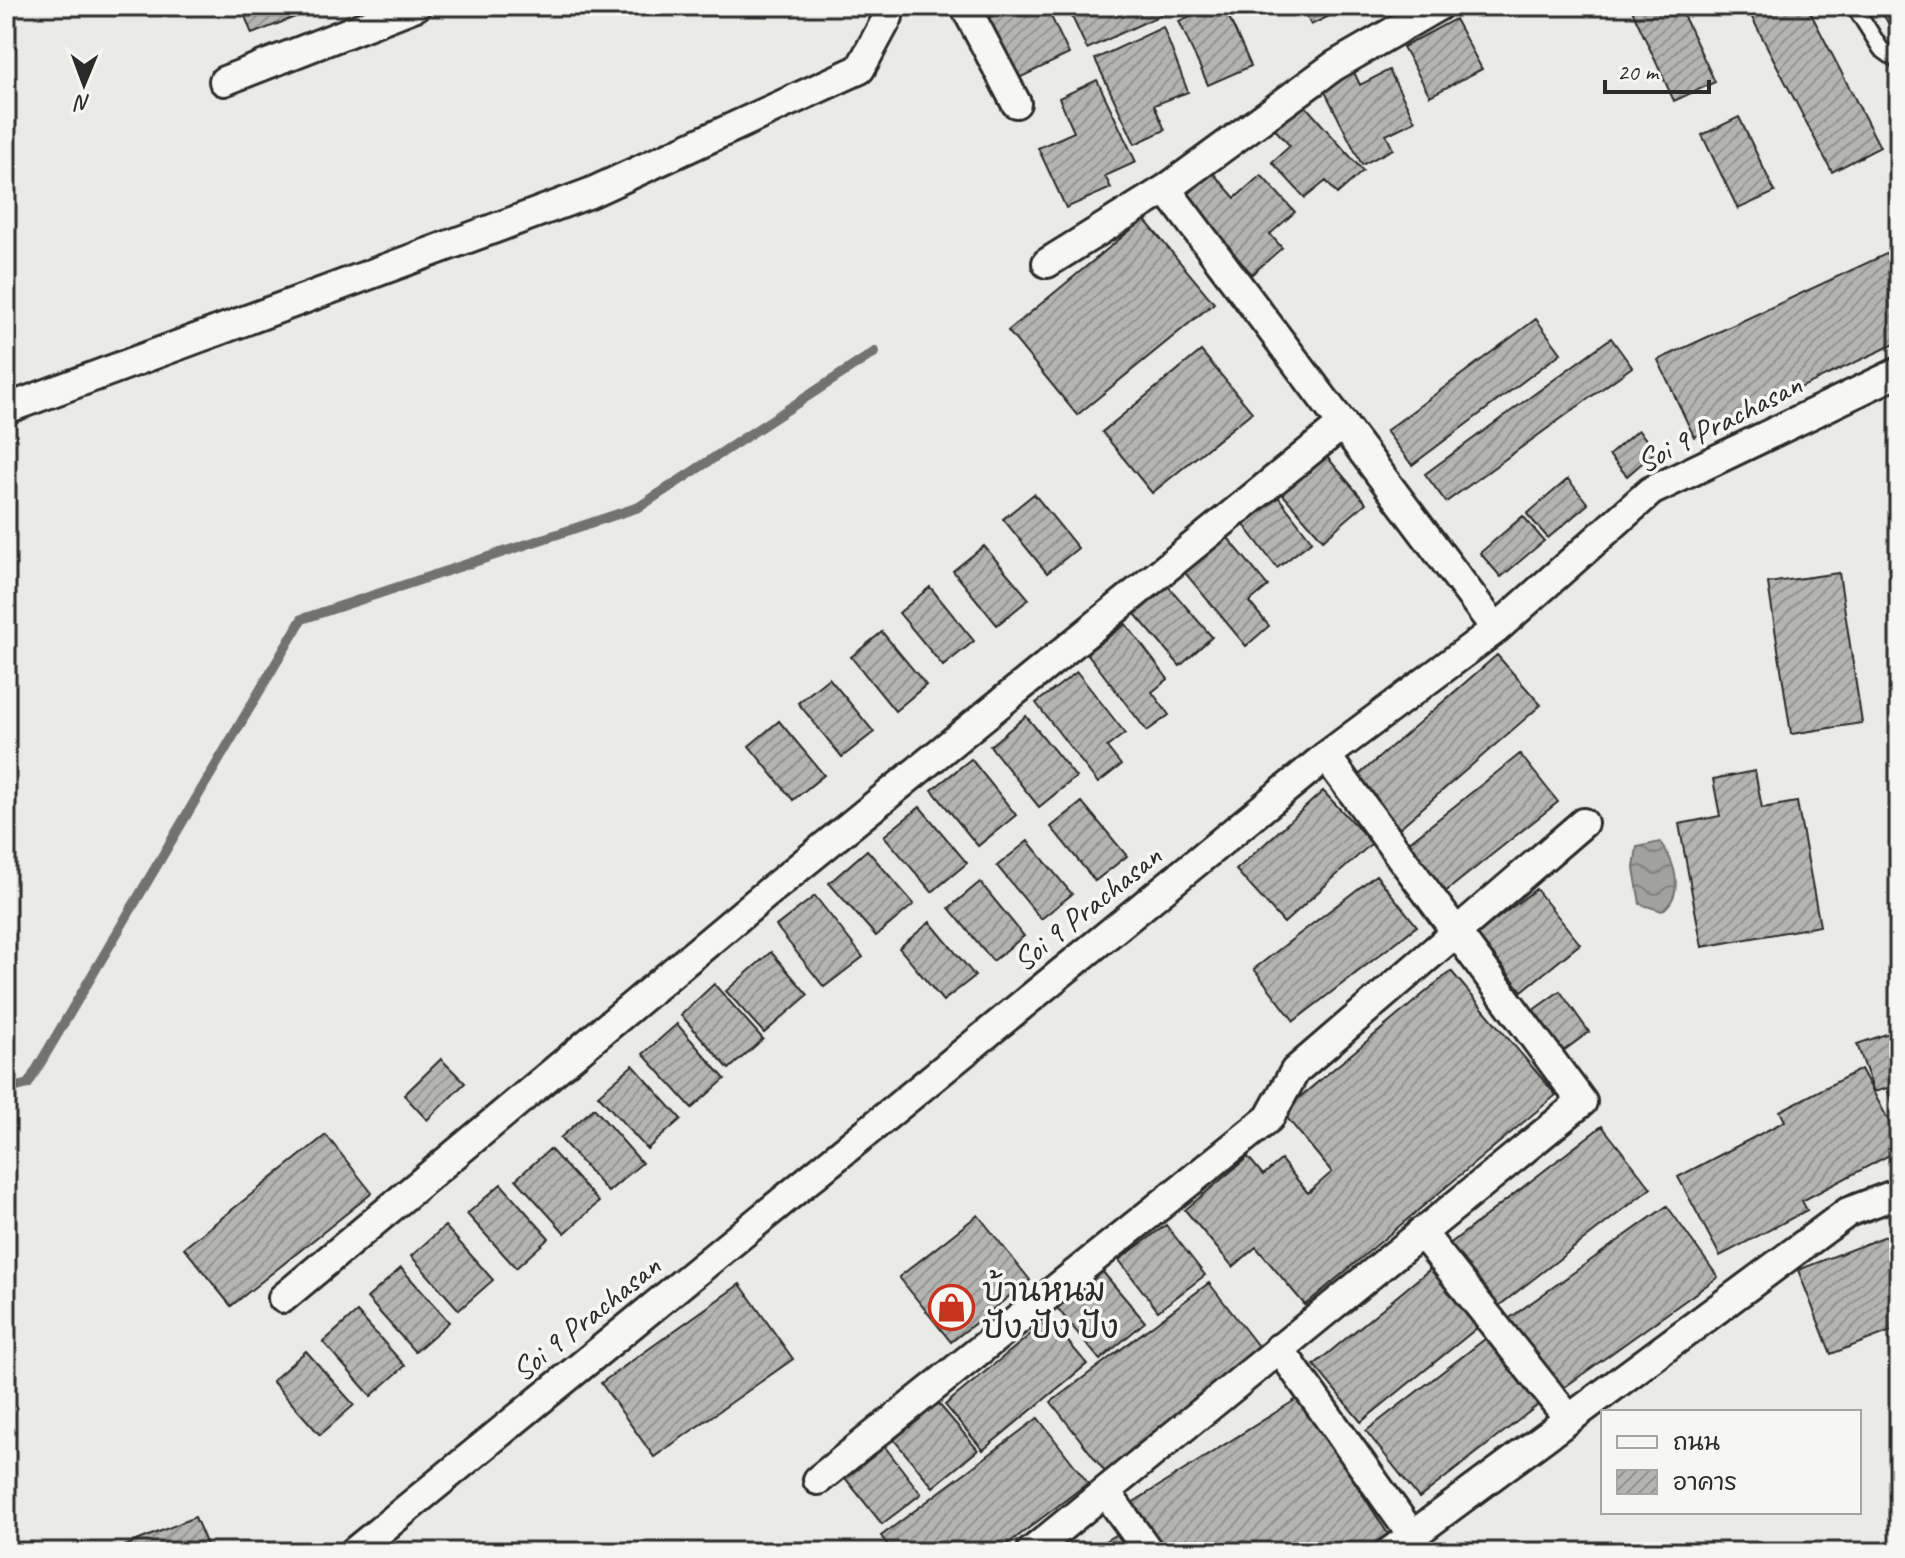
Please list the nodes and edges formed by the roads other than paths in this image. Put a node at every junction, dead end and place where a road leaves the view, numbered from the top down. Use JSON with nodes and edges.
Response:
{"nodes":[{"id":1,"x":416,"y":6,"type":"edge"},
{"id":2,"x":886,"y":6,"type":"edge"},
{"id":3,"x":965,"y":6,"type":"edge"},
{"id":4,"x":1438,"y":6,"type":"edge"},
{"id":5,"x":1854,"y":6,"type":"edge"},
{"id":6,"x":1899,"y":62,"type":"edge"},
{"id":7,"x":224,"y":81,"type":"dead end"},
{"id":8,"x":1016,"y":103,"type":"dead end"},
{"id":9,"x":1166,"y":189,"type":"junction"},
{"id":10,"x":1047,"y":263,"type":"dead end"},
{"id":11,"x":1899,"y":372,"type":"edge"},
{"id":12,"x":6,"y":409,"type":"edge"},
{"id":13,"x":1343,"y":424,"type":"junction"},
{"id":14,"x":1496,"y":629,"type":"junction"},
{"id":15,"x":1326,"y":756,"type":"junction"},
{"id":16,"x":1583,"y":823,"type":"dead end"},
{"id":17,"x":1457,"y":932,"type":"junction"},
{"id":18,"x":1899,"y":1193,"type":"edge"},
{"id":19,"x":1421,"y":1232,"type":"junction"},
{"id":20,"x":283,"y":1298,"type":"dead end"},
{"id":21,"x":1279,"y":1348,"type":"junction"},
{"id":22,"x":1569,"y":1419,"type":"junction"},
{"id":23,"x":818,"y":1480,"type":"dead end"},
{"id":24,"x":1106,"y":1492,"type":"junction"},
{"id":25,"x":1401,"y":1544,"type":"edge"},
{"id":26,"x":354,"y":1552,"type":"edge"},
{"id":27,"x":1031,"y":1552,"type":"edge"},
{"id":28,"x":1149,"y":1552,"type":"edge"}],
"edges":[{"from":1,"to":7,"type":"street"},
{"from":2,"to":12,"type":"street"},
{"from":3,"to":8,"type":"street"},
{"from":4,"to":9,"type":"street"},
{"from":5,"to":6,"type":"lane"},
{"from":9,"to":10,"type":"street"},
{"from":9,"to":13,"type":"street"},
{"from":11,"to":14,"type":"street","name":"Soi 9 Prachasan"},
{"from":13,"to":14,"type":"street"},
{"from":13,"to":20,"type":"street"},
{"from":14,"to":15,"type":"street","name":"Soi 9 Prachasan"},
{"from":15,"to":17,"type":"street"},
{"from":15,"to":26,"type":"street","name":"Soi 9 Prachasan"},
{"from":16,"to":17,"type":"street"},
{"from":17,"to":19,"type":"street"},
{"from":17,"to":23,"type":"street"},
{"from":18,"to":22,"type":"street"},
{"from":19,"to":21,"type":"street"},
{"from":19,"to":22,"type":"street"},
{"from":21,"to":24,"type":"street"},
{"from":21,"to":25,"type":"street"},
{"from":22,"to":25,"type":"street"},
{"from":24,"to":27,"type":"street"},
{"from":24,"to":28,"type":"street"}]}
